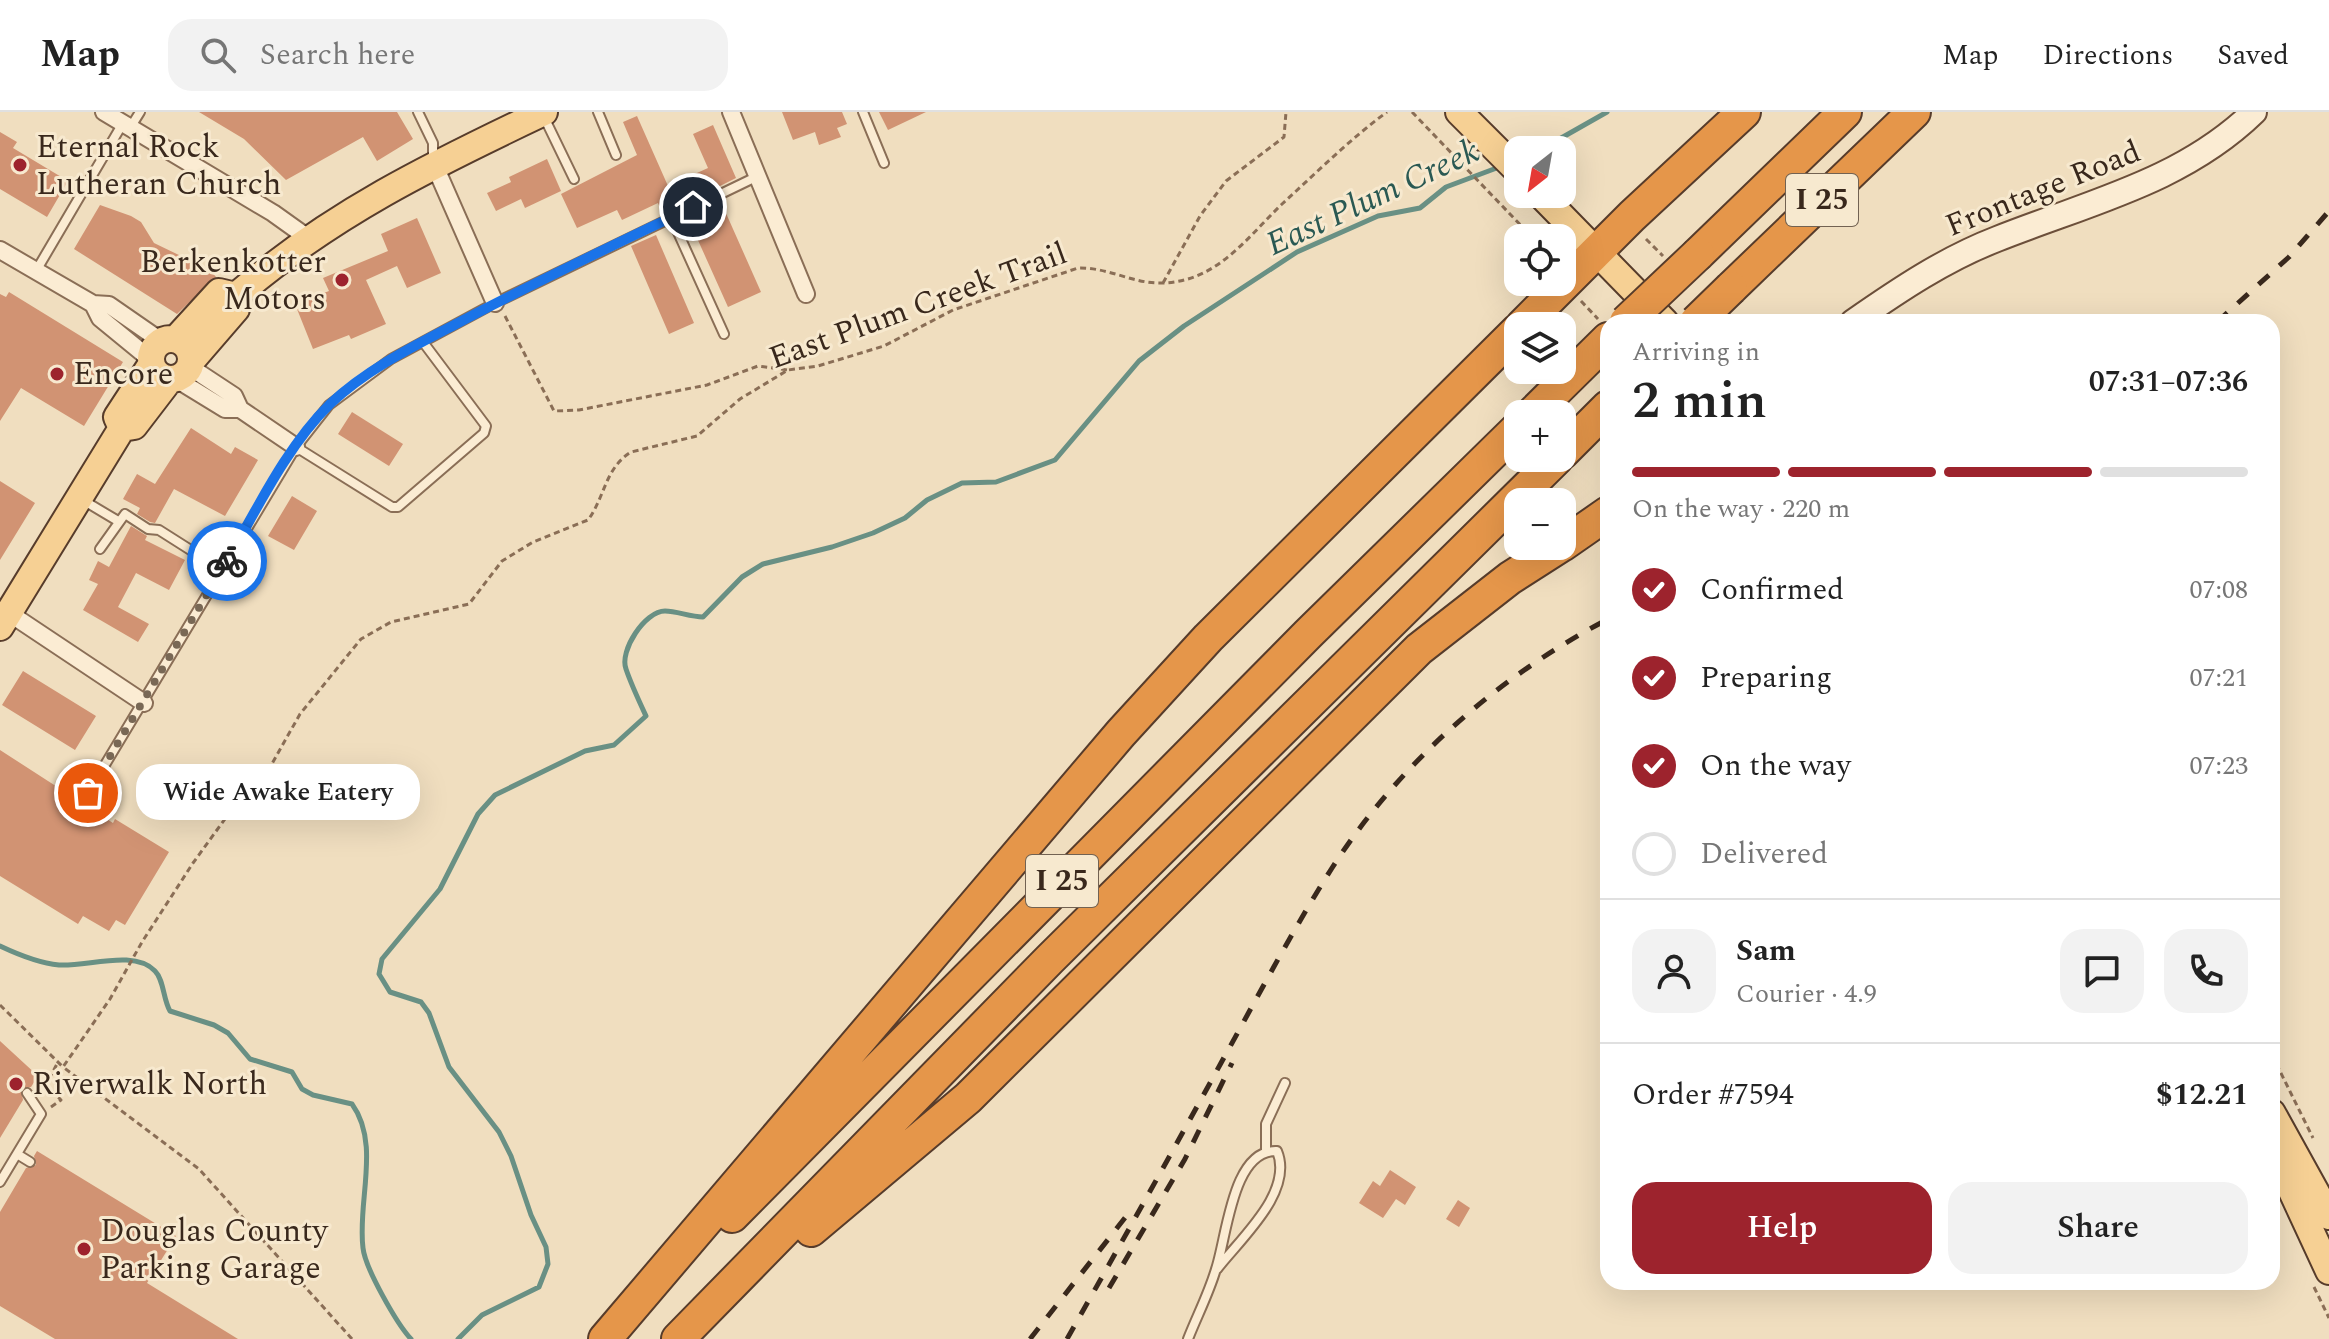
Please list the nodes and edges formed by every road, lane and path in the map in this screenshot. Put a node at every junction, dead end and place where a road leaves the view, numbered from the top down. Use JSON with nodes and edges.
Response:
{"nodes":[{"id":1,"x":104,"y":112,"type":"edge"},
{"id":2,"x":140,"y":112,"type":"edge"},
{"id":3,"x":418,"y":112,"type":"edge"},
{"id":4,"x":543,"y":112,"type":"edge"},
{"id":5,"x":598,"y":112,"type":"edge"},
{"id":6,"x":731,"y":112,"type":"edge"},
{"id":7,"x":863,"y":112,"type":"edge"},
{"id":8,"x":1286,"y":112,"type":"edge"},
{"id":9,"x":1387,"y":112,"type":"edge"},
{"id":10,"x":1412,"y":112,"type":"edge"},
{"id":11,"x":1459,"y":112,"type":"edge"},
{"id":12,"x":1744,"y":112,"type":"edge"},
{"id":13,"x":1845,"y":112,"type":"edge"},
{"id":14,"x":1914,"y":112,"type":"edge"},
{"id":15,"x":2254,"y":112,"type":"edge"},
{"id":16,"x":127,"y":126,"type":"junction"},
{"id":17,"x":616,"y":155,"type":"dead end"},
{"id":18,"x":1504,"y":157,"type":"edge"},
{"id":19,"x":884,"y":163,"type":"dead end"},
{"id":20,"x":434,"y":164,"type":"junction"},
{"id":21,"x":758,"y":176,"type":"junction"},
{"id":22,"x":574,"y":179,"type":"dead end"},
{"id":23,"x":1555,"y":208,"type":"edge"},
{"id":24,"x":671,"y":217,"type":"junction"},
{"id":25,"x":1628,"y":220,"type":"junction"},
{"id":26,"x":1521,"y":224,"type":"edge"},
{"id":27,"x":308,"y":238,"type":"junction"},
{"id":28,"x":1597,"y":251,"type":"junction"},
{"id":29,"x":2,"y":256,"type":"edge"},
{"id":30,"x":1685,"y":260,"type":"junction"},
{"id":31,"x":36,"y":272,"type":"junction"},
{"id":32,"x":1576,"y":272,"type":"edge"},
{"id":33,"x":1163,"y":283,"type":"junction"},
{"id":34,"x":806,"y":294,"type":"dead end"},
{"id":35,"x":1552,"y":296,"type":"edge"},
{"id":36,"x":1574,"y":296,"type":"edge"},
{"id":37,"x":495,"y":303,"type":"junction"},
{"id":38,"x":1536,"y":312,"type":"edge"},
{"id":39,"x":1628,"y":314,"type":"edge"},
{"id":40,"x":1657,"y":314,"type":"edge"},
{"id":41,"x":1704,"y":314,"type":"edge"},
{"id":42,"x":1866,"y":314,"type":"edge"},
{"id":43,"x":1600,"y":326,"type":"edge"},
{"id":44,"x":724,"y":334,"type":"dead end"},
{"id":45,"x":1600,"y":341,"type":"edge"},
{"id":46,"x":423,"y":342,"type":"junction"},
{"id":47,"x":1504,"y":344,"type":"edge"},
{"id":48,"x":171,"y":361,"type":"junction"},
{"id":49,"x":788,"y":370,"type":"junction"},
{"id":50,"x":1545,"y":400,"type":"edge"},
{"id":51,"x":1600,"y":415,"type":"edge"},
{"id":52,"x":1576,"y":439,"type":"edge"},
{"id":53,"x":1504,"y":442,"type":"edge"},
{"id":54,"x":296,"y":447,"type":"junction"},
{"id":55,"x":1543,"y":472,"type":"edge"},
{"id":56,"x":78,"y":497,"type":"junction"},
{"id":57,"x":1600,"y":518,"type":"edge"},
{"id":58,"x":118,"y":521,"type":"junction"},
{"id":59,"x":1576,"y":535,"type":"edge"},
{"id":60,"x":100,"y":549,"type":"dead end"},
{"id":61,"x":1538,"y":560,"type":"edge"},
{"id":62,"x":222,"y":570,"type":"junction"},
{"id":63,"x":4,"y":620,"type":"edge"},
{"id":64,"x":144,"y":703,"type":"junction"},
{"id":65,"x":88,"y":793,"type":"dead end"},
{"id":66,"x":0,"y":1005,"type":"edge"},
{"id":67,"x":58,"y":1062,"type":"junction"},
{"id":68,"x":63,"y":1067,"type":"junction"},
{"id":69,"x":2280,"y":1071,"type":"edge"},
{"id":70,"x":1285,"y":1083,"type":"dead end"},
{"id":71,"x":27,"y":1093,"type":"dead end"},
{"id":72,"x":41,"y":1114,"type":"junction"},
{"id":73,"x":2280,"y":1127,"type":"edge"},
{"id":74,"x":2316,"y":1145,"type":"dead end"},
{"id":75,"x":1266,"y":1151,"type":"junction"},
{"id":76,"x":17,"y":1154,"type":"junction"},
{"id":77,"x":30,"y":1162,"type":"dead end"},
{"id":78,"x":2280,"y":1165,"type":"edge"},
{"id":79,"x":1,"y":1178,"type":"edge"},
{"id":80,"x":2329,"y":1216,"type":"edge"},
{"id":81,"x":1217,"y":1269,"type":"junction"},
{"id":82,"x":2329,"y":1271,"type":"edge"},
{"id":83,"x":352,"y":1339,"type":"edge"},
{"id":84,"x":608,"y":1339,"type":"edge"},
{"id":85,"x":679,"y":1339,"type":"edge"},
{"id":86,"x":1188,"y":1339,"type":"edge"}],
"edges":[{"from":1,"to":16,"type":"street"},
{"from":2,"to":16,"type":"lane"},
{"from":3,"to":20,"type":"lane"},
{"from":4,"to":20,"type":"main road"},
{"from":4,"to":22,"type":"lane"},
{"from":5,"to":17,"type":"lane"},
{"from":6,"to":21,"type":"street"},
{"from":7,"to":19,"type":"lane"},
{"from":8,"to":33,"type":"path"},
{"from":9,"to":33,"type":"path","name":"East Plum Creek Trail"},
{"from":10,"to":26,"type":"path"},
{"from":11,"to":18,"type":"main road"},
{"from":12,"to":25,"type":"highway"},
{"from":13,"to":30,"type":"highway","number":"I 25"},
{"from":14,"to":41,"type":"highway","number":"I 25","bridge":true},
{"from":15,"to":42,"type":"main road","name":"Frontage Road"},
{"from":16,"to":27,"type":"street"},
{"from":16,"to":31,"type":"lane"},
{"from":20,"to":27,"type":"main road"},
{"from":20,"to":37,"type":"street"},
{"from":21,"to":24,"type":"lane"},
{"from":21,"to":34,"type":"street"},
{"from":23,"to":28,"type":"main road"},
{"from":24,"to":37,"type":"lane"},
{"from":24,"to":44,"type":"lane"},
{"from":25,"to":28,"type":"highway"},
{"from":25,"to":30,"type":"path"},
{"from":27,"to":48,"type":"main road"},
{"from":28,"to":32,"type":"highway"},
{"from":28,"to":40,"type":"main road"},
{"from":29,"to":31,"type":"street"},
{"from":30,"to":39,"type":"highway","number":"I 25","bridge":true},
{"from":31,"to":48,"type":"street"},
{"from":33,"to":49,"type":"path","name":"East Plum Creek Trail"},
{"from":35,"to":38,"type":"highway"},
{"from":36,"to":43,"type":"path"},
{"from":37,"to":46,"type":"lane"},
{"from":37,"to":49,"type":"path"},
{"from":45,"to":50,"type":"highway","number":"I 25"},
{"from":46,"to":54,"type":"lane"},
{"from":46,"to":54,"type":"lane"},
{"from":47,"to":84,"type":"highway"},
{"from":48,"to":54,"type":"street"},
{"from":48,"to":56,"type":"main road"},
{"from":49,"to":68,"type":"path","name":"East Plum Creek Trail"},
{"from":51,"to":52,"type":"highway"},
{"from":53,"to":84,"type":"highway","number":"I 25"},
{"from":54,"to":62,"type":"lane"},
{"from":55,"to":85,"type":"highway","number":"I 25"},
{"from":56,"to":58,"type":"lane"},
{"from":56,"to":63,"type":"main road"},
{"from":57,"to":59,"type":"highway"},
{"from":58,"to":60,"type":"lane"},
{"from":58,"to":62,"type":"lane"},
{"from":61,"to":85,"type":"highway"},
{"from":62,"to":64,"type":"lane"},
{"from":63,"to":64,"type":"street"},
{"from":64,"to":65,"type":"lane"},
{"from":66,"to":67,"type":"path"},
{"from":67,"to":68,"type":"path"},
{"from":67,"to":72,"type":"path"},
{"from":68,"to":83,"type":"path"},
{"from":69,"to":74,"type":"path"},
{"from":70,"to":75,"type":"lane"},
{"from":71,"to":72,"type":"lane"},
{"from":72,"to":76,"type":"lane"},
{"from":73,"to":80,"type":"main road"},
{"from":75,"to":81,"type":"lane"},
{"from":75,"to":81,"type":"lane"},
{"from":76,"to":77,"type":"lane"},
{"from":76,"to":79,"type":"lane"},
{"from":78,"to":82,"type":"main road"},
{"from":81,"to":86,"type":"lane"}]}
